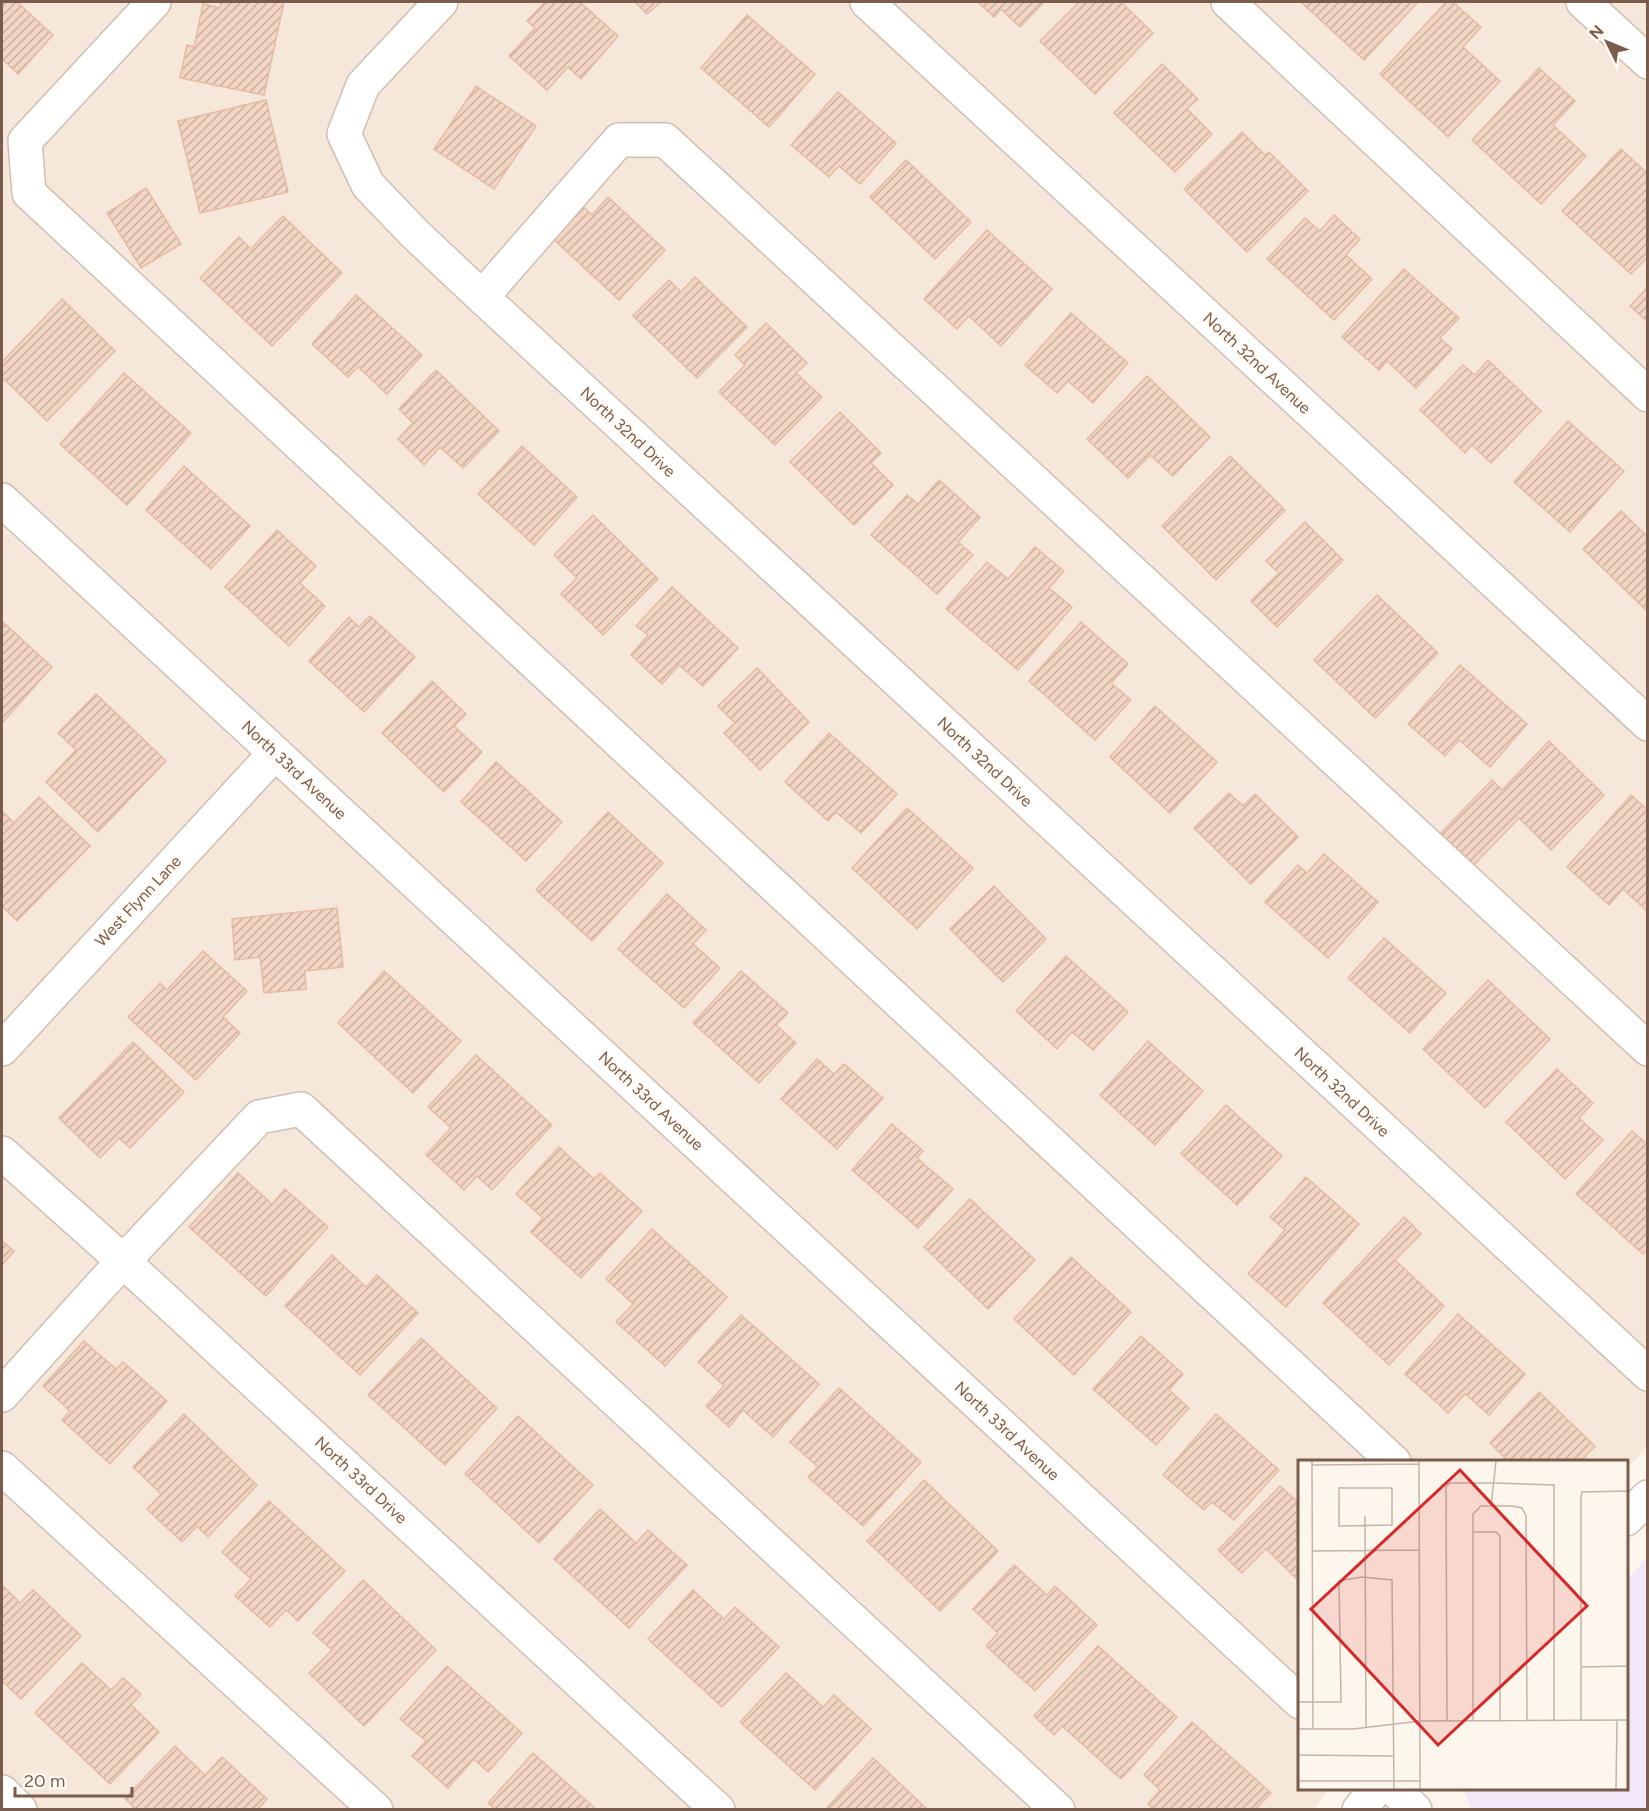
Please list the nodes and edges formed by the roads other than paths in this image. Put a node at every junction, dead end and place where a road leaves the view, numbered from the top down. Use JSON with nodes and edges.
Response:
{"nodes":[{"id":1,"x":154,"y":2,"type":"edge"},
{"id":2,"x":867,"y":2,"type":"edge"},
{"id":3,"x":1228,"y":2,"type":"edge"},
{"id":4,"x":1583,"y":2,"type":"edge"},
{"id":5,"x":427,"y":7,"type":"edge"},
{"id":6,"x":1647,"y":62,"type":"edge"},
{"id":7,"x":482,"y":297,"type":"junction"},
{"id":8,"x":1647,"y":396,"type":"edge"},
{"id":9,"x":2,"y":500,"type":"edge"},
{"id":10,"x":1647,"y":724,"type":"edge"},
{"id":11,"x":275,"y":753,"type":"junction"},
{"id":12,"x":2,"y":1049,"type":"edge"},
{"id":13,"x":1647,"y":1049,"type":"edge"},
{"id":14,"x":2,"y":1153,"type":"edge"},
{"id":15,"x":123,"y":1261,"type":"junction"},
{"id":16,"x":1647,"y":1374,"type":"edge"},
{"id":17,"x":2,"y":1395,"type":"edge"},
{"id":18,"x":1393,"y":1460,"type":"edge"},
{"id":19,"x":2,"y":1468,"type":"edge"},
{"id":20,"x":1647,"y":1497,"type":"edge"},
{"id":21,"x":1628,"y":1517,"type":"edge"},
{"id":22,"x":1298,"y":1701,"type":"edge"},
{"id":23,"x":1375,"y":1790,"type":"edge"},
{"id":24,"x":1395,"y":1790,"type":"edge"},
{"id":25,"x":2,"y":1792,"type":"edge"},
{"id":26,"x":20,"y":1809,"type":"edge"},
{"id":27,"x":376,"y":1809,"type":"edge"},
{"id":28,"x":718,"y":1809,"type":"edge"},
{"id":29,"x":1058,"y":1809,"type":"edge"},
{"id":30,"x":1359,"y":1809,"type":"edge"},
{"id":31,"x":1415,"y":1809,"type":"edge"}],
"edges":[{"from":1,"to":18,"type":"street"},
{"from":2,"to":10,"type":"street","name":"North 32nd Avenue"},
{"from":3,"to":8,"type":"street"},
{"from":4,"to":6,"type":"street"},
{"from":5,"to":7,"type":"street","name":"North 32nd Drive"},
{"from":7,"to":13,"type":"street"},
{"from":7,"to":16,"type":"street","name":"North 32nd Drive"},
{"from":9,"to":11,"type":"street","name":"North 33rd Avenue"},
{"from":11,"to":12,"type":"street","name":"West Flynn Lane"},
{"from":11,"to":22,"type":"street","name":"North 33rd Avenue"},
{"from":14,"to":15,"type":"street","name":"North 33rd Drive"},
{"from":15,"to":17,"type":"street"},
{"from":15,"to":28,"type":"street","name":"North 33rd Drive"},
{"from":15,"to":29,"type":"street"},
{"from":19,"to":27,"type":"street"},
{"from":20,"to":21,"type":"street"},
{"from":23,"to":30,"type":"street"},
{"from":24,"to":31,"type":"street"},
{"from":25,"to":26,"type":"street"}]}
